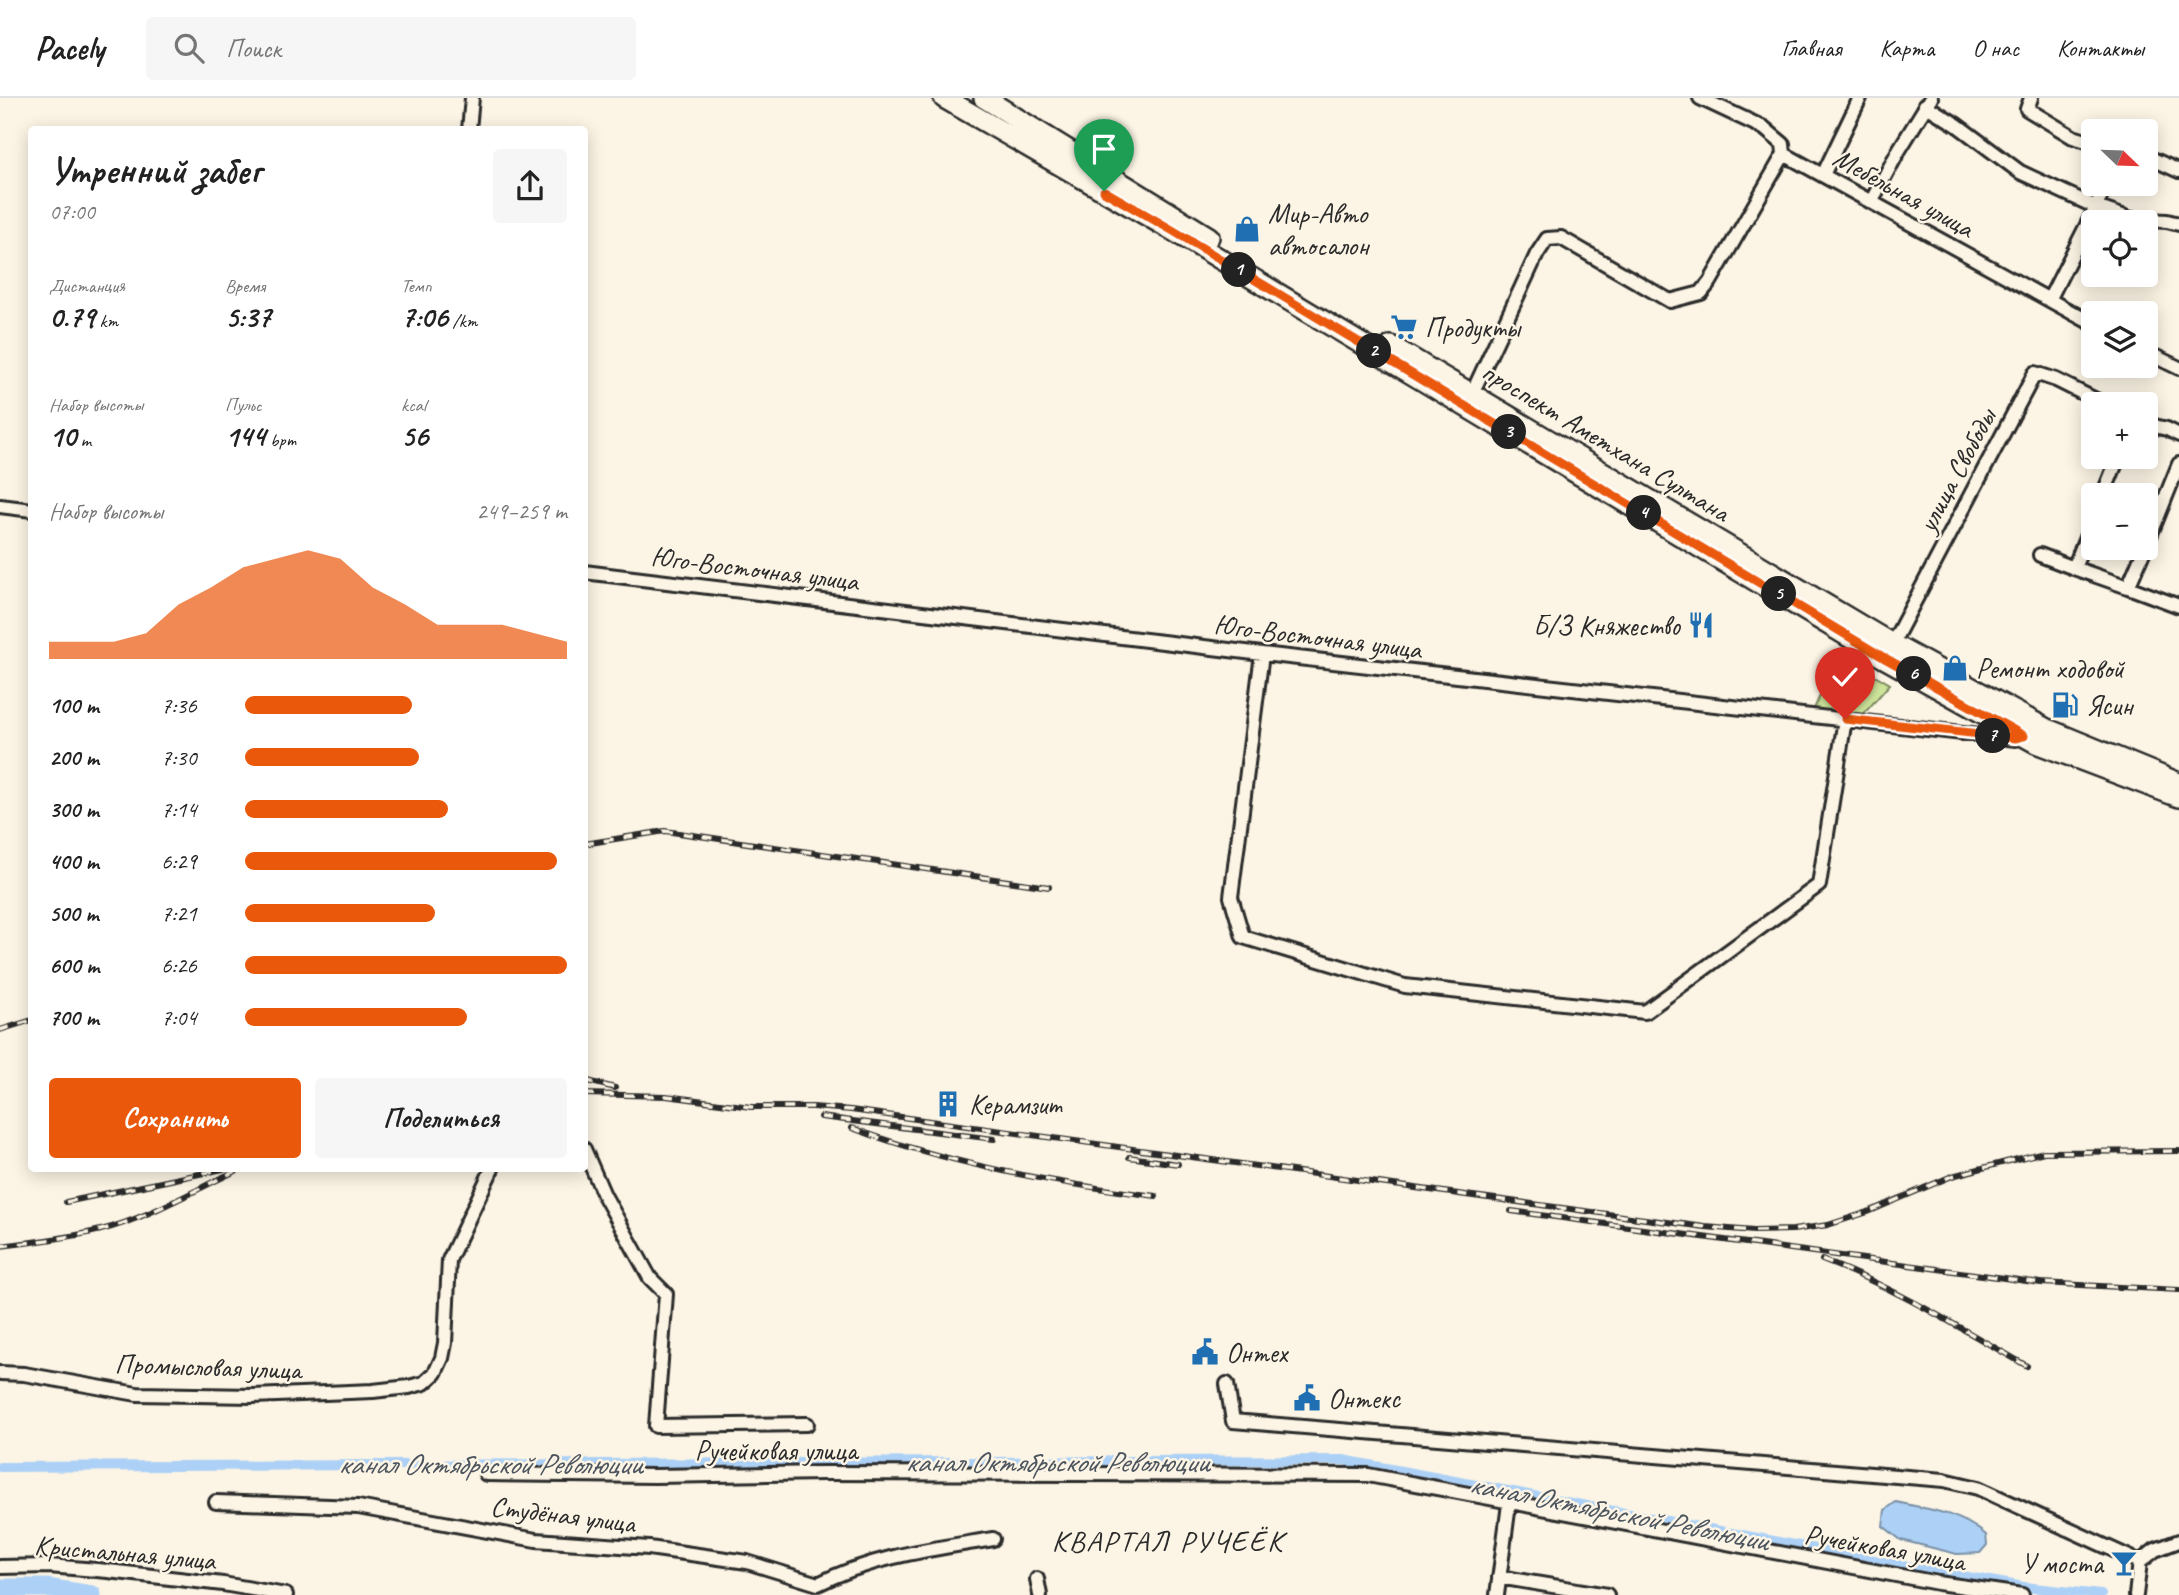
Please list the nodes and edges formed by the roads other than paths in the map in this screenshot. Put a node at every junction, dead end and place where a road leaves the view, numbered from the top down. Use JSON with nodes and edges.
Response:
{"nodes":[{"id":1,"x":472,"y":98,"type":"edge"},
{"id":2,"x":944,"y":98,"type":"edge"},
{"id":3,"x":984,"y":98,"type":"edge"},
{"id":4,"x":1700,"y":98,"type":"edge"},
{"id":5,"x":1860,"y":98,"type":"edge"},
{"id":6,"x":2031,"y":98,"type":"edge"},
{"id":7,"x":1928,"y":102,"type":"edge"},
{"id":8,"x":469,"y":126,"type":"edge"},
{"id":9,"x":2081,"y":139,"type":"edge"},
{"id":10,"x":1784,"y":154,"type":"junction"},
{"id":11,"x":2158,"y":161,"type":"edge"},
{"id":12,"x":2179,"y":171,"type":"edge"},
{"id":13,"x":1823,"y":175,"type":"junction"},
{"id":14,"x":2101,"y":196,"type":"edge"},
{"id":15,"x":1871,"y":202,"type":"junction"},
{"id":16,"x":2096,"y":207,"type":"junction"},
{"id":17,"x":2179,"y":224,"type":"edge"},
{"id":18,"x":2049,"y":300,"type":"junction"},
{"id":19,"x":2081,"y":317,"type":"edge"},
{"id":20,"x":2158,"y":358,"type":"edge"},
{"id":21,"x":2179,"y":368,"type":"edge"},
{"id":22,"x":2081,"y":392,"type":"edge"},
{"id":23,"x":1469,"y":399,"type":"junction"},
{"id":24,"x":2158,"y":427,"type":"edge"},
{"id":25,"x":2179,"y":435,"type":"edge"},
{"id":26,"x":2179,"y":464,"type":"edge"},
{"id":27,"x":0,"y":506,"type":"edge"},
{"id":28,"x":28,"y":510,"type":"edge"},
{"id":29,"x":2158,"y":515,"type":"edge"},
{"id":30,"x":2081,"y":550,"type":"edge"},
{"id":31,"x":2040,"y":555,"type":"dead end"},
{"id":32,"x":2139,"y":560,"type":"edge"},
{"id":33,"x":2074,"y":568,"type":"junction"},
{"id":34,"x":588,"y":572,"type":"edge"},
{"id":35,"x":2128,"y":587,"type":"junction"},
{"id":36,"x":2179,"y":606,"type":"edge"},
{"id":37,"x":1888,"y":651,"type":"junction"},
{"id":38,"x":1262,"y":654,"type":"junction"},
{"id":39,"x":1845,"y":719,"type":"junction"},
{"id":40,"x":2045,"y":728,"type":"junction"},
{"id":41,"x":2024,"y":736,"type":"junction"},
{"id":42,"x":2179,"y":783,"type":"edge"},
{"id":43,"x":2179,"y":797,"type":"edge"},
{"id":44,"x":588,"y":1158,"type":"edge"},
{"id":45,"x":491,"y":1172,"type":"edge"},
{"id":46,"x":0,"y":1373,"type":"edge"},
{"id":47,"x":1227,"y":1384,"type":"dead end"},
{"id":48,"x":807,"y":1423,"type":"dead end"},
{"id":49,"x":486,"y":1474,"type":"dead end"},
{"id":50,"x":216,"y":1502,"type":"dead end"},
{"id":51,"x":1509,"y":1504,"type":"junction"},
{"id":52,"x":993,"y":1539,"type":"dead end"},
{"id":53,"x":2179,"y":1541,"type":"edge"},
{"id":54,"x":2140,"y":1562,"type":"junction"},
{"id":55,"x":0,"y":1567,"type":"edge"},
{"id":56,"x":1499,"y":1577,"type":"junction"},
{"id":57,"x":1037,"y":1578,"type":"dead end"},
{"id":58,"x":818,"y":1589,"type":"edge"},
{"id":59,"x":286,"y":1595,"type":"edge"},
{"id":60,"x":1040,"y":1595,"type":"edge"},
{"id":61,"x":1497,"y":1595,"type":"edge"},
{"id":62,"x":1607,"y":1595,"type":"edge"},
{"id":63,"x":2022,"y":1595,"type":"edge"},
{"id":64,"x":2136,"y":1595,"type":"edge"}],
"edges":[{"from":1,"to":8,"type":"street"},
{"from":2,"to":23,"type":"main road"},
{"from":3,"to":23,"type":"main road","name":"проспект Аметхана Султана"},
{"from":4,"to":10,"type":"street","name":"Мебельная улица"},
{"from":5,"to":13,"type":"street"},
{"from":6,"to":9,"type":"street"},
{"from":7,"to":15,"type":"street"},
{"from":7,"to":16,"type":"street"},
{"from":10,"to":13,"type":"street","name":"Мебельная улица"},
{"from":10,"to":23,"type":"street"},
{"from":11,"to":12,"type":"street"},
{"from":13,"to":15,"type":"street","name":"Мебельная улица"},
{"from":14,"to":16,"type":"street"},
{"from":15,"to":18,"type":"street","name":"Мебельная улица"},
{"from":16,"to":17,"type":"street"},
{"from":16,"to":18,"type":"street"},
{"from":18,"to":19,"type":"street","name":"Мебельная улица"},
{"from":20,"to":21,"type":"street"},
{"from":22,"to":37,"type":"street","name":"улица Свободы"},
{"from":23,"to":37,"type":"main road"},
{"from":24,"to":25,"type":"street"},
{"from":26,"to":29,"type":"street"},
{"from":27,"to":28,"type":"street"},
{"from":30,"to":33,"type":"street"},
{"from":31,"to":33,"type":"street"},
{"from":32,"to":35,"type":"street"},
{"from":33,"to":35,"type":"street"},
{"from":34,"to":38,"type":"street","name":"Юго-Восточная улица"},
{"from":35,"to":36,"type":"street"},
{"from":37,"to":40,"type":"main road"},
{"from":37,"to":41,"type":"main road"},
{"from":38,"to":39,"type":"street","name":"Юго-Восточная улица"},
{"from":38,"to":39,"type":"street"},
{"from":39,"to":41,"type":"street","name":"Юго-Восточная улица"},
{"from":40,"to":41,"type":"street","name":"Юго-Восточная улица"},
{"from":40,"to":42,"type":"main road"},
{"from":41,"to":43,"type":"main road"},
{"from":44,"to":48,"type":"street"},
{"from":45,"to":46,"type":"street","name":"Промысловая улица"},
{"from":47,"to":54,"type":"street"},
{"from":49,"to":51,"type":"street","name":"Ручейковая улица"},
{"from":50,"to":58,"type":"street","name":"Студёная улица"},
{"from":51,"to":56,"type":"street"},
{"from":51,"to":63,"type":"street","name":"Ручейковая улица"},
{"from":52,"to":58,"type":"street","name":"Студёная улица"},
{"from":53,"to":54,"type":"street"},
{"from":54,"to":64,"type":"street"},
{"from":55,"to":59,"type":"street","name":"Кристальная улица"},
{"from":56,"to":61,"type":"street"},
{"from":56,"to":62,"type":"street"},
{"from":57,"to":60,"type":"street"}]}
